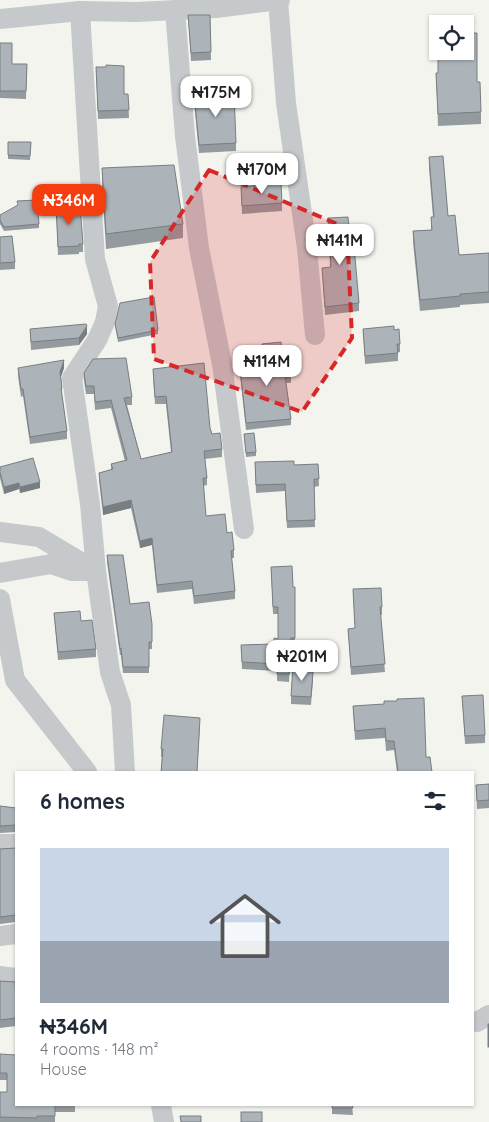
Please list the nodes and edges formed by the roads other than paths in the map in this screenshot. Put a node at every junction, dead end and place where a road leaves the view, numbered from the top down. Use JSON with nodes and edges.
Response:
{"nodes":[{"id":1,"x":279,"y":0,"type":"edge"},
{"id":2,"x":175,"y":10,"type":"junction"},
{"id":3,"x":80,"y":11,"type":"junction"},
{"id":4,"x":0,"y":19,"type":"edge"},
{"id":5,"x":315,"y":335,"type":"dead end"},
{"id":6,"x":244,"y":529,"type":"dead end"},
{"id":7,"x":0,"y":532,"type":"edge"},
{"id":8,"x":96,"y":571,"type":"junction"},
{"id":9,"x":0,"y":573,"type":"edge"},
{"id":10,"x":0,"y":599,"type":"edge"},
{"id":11,"x":0,"y":665,"type":"edge"},
{"id":12,"x":0,"y":684,"type":"edge"},
{"id":13,"x":86,"y":771,"type":"edge"},
{"id":14,"x":125,"y":771,"type":"edge"},
{"id":15,"x":0,"y":844,"type":"edge"},
{"id":16,"x":15,"y":844,"type":"edge"},
{"id":17,"x":15,"y":934,"type":"edge"},
{"id":18,"x":0,"y":936,"type":"edge"},
{"id":19,"x":0,"y":976,"type":"edge"},
{"id":20,"x":15,"y":978,"type":"edge"},
{"id":21,"x":489,"y":1015,"type":"edge"},
{"id":22,"x":474,"y":1022,"type":"edge"},
{"id":23,"x":161,"y":1106,"type":"edge"},
{"id":24,"x":164,"y":1122,"type":"edge"}],
"edges":[{"from":1,"to":2,"type":"street"},
{"from":1,"to":5,"type":"street"},
{"from":2,"to":3,"type":"street"},
{"from":2,"to":6,"type":"street"},
{"from":3,"to":4,"type":"street"},
{"from":3,"to":8,"type":"street"},
{"from":7,"to":8,"type":"street"},
{"from":8,"to":9,"type":"street"},
{"from":8,"to":14,"type":"street"},
{"from":10,"to":13,"type":"street"},
{"from":11,"to":12,"type":"street"},
{"from":15,"to":16,"type":"street"},
{"from":17,"to":18,"type":"street"},
{"from":19,"to":20,"type":"street"},
{"from":21,"to":22,"type":"street"},
{"from":23,"to":24,"type":"street"}]}
